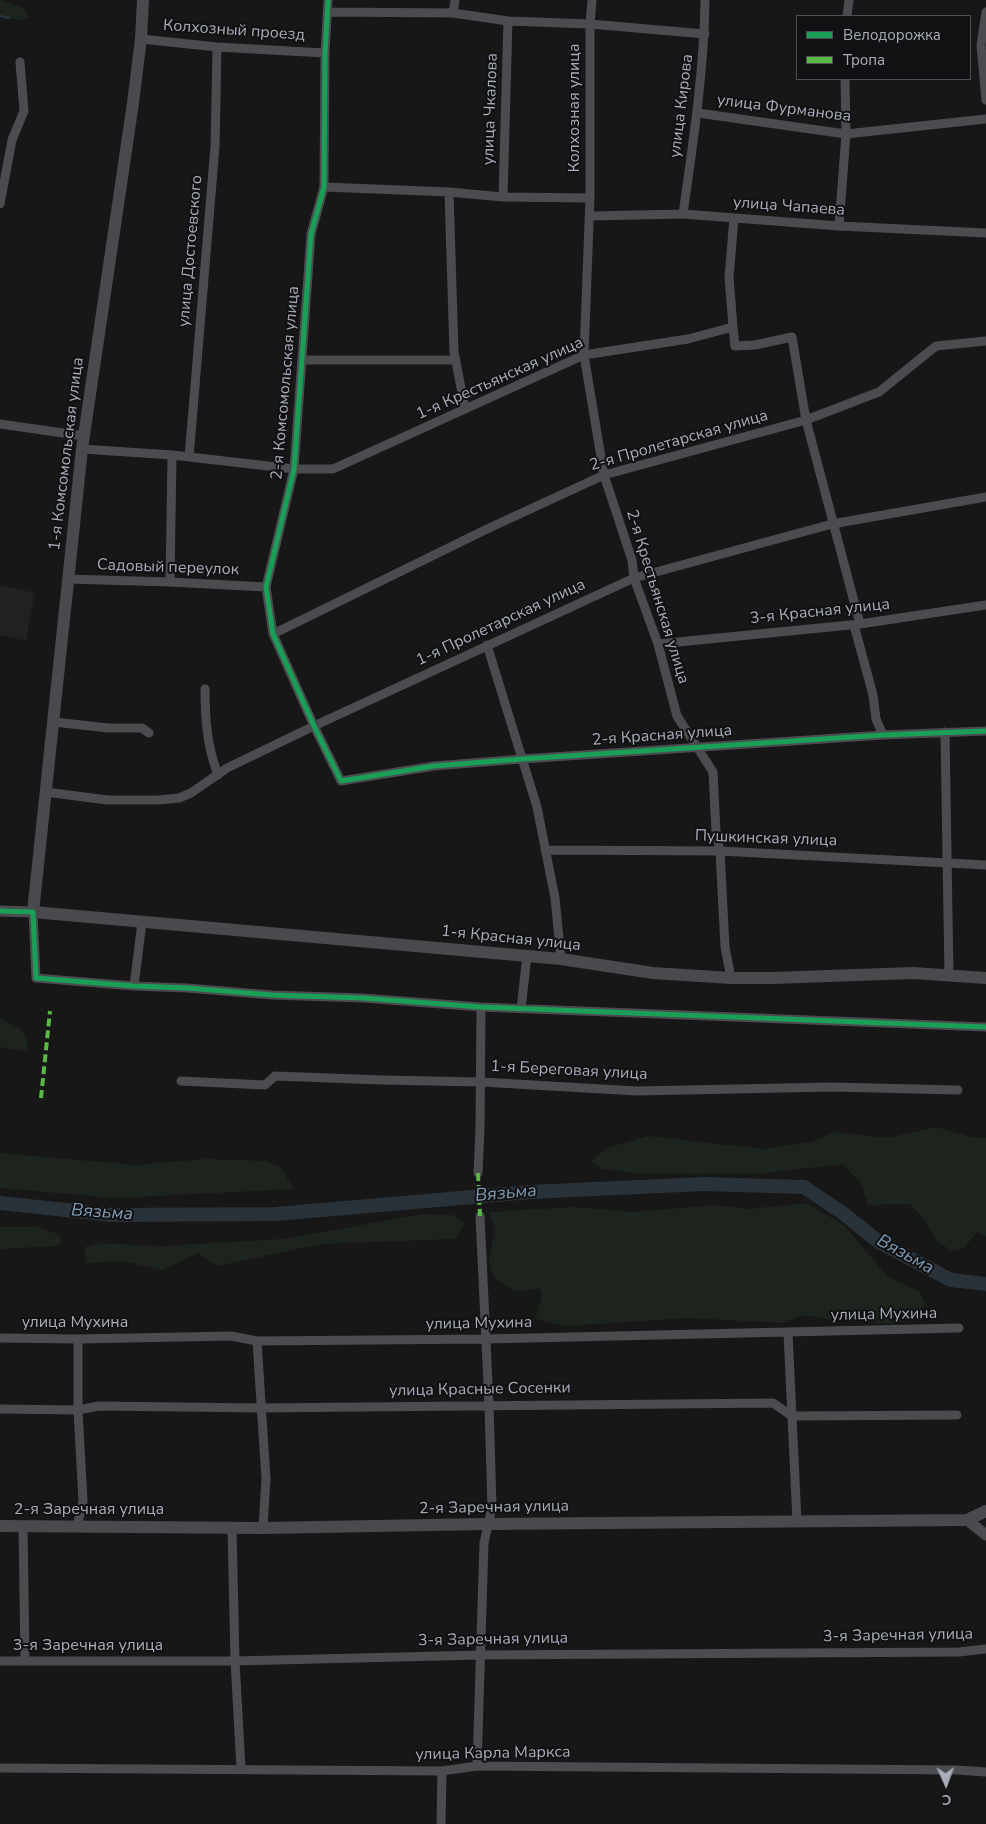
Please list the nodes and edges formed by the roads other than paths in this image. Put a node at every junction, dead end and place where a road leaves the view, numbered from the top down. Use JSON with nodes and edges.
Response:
{"nodes":[{"id":1,"x":143,"y":0,"type":"edge"},
{"id":2,"x":328,"y":0,"type":"edge"},
{"id":3,"x":454,"y":0,"type":"edge"},
{"id":4,"x":592,"y":0,"type":"edge"},
{"id":5,"x":705,"y":0,"type":"edge"},
{"id":6,"x":849,"y":0,"type":"edge"},
{"id":7,"x":328,"y":12,"type":"junction"},
{"id":8,"x":986,"y":12,"type":"edge"},
{"id":9,"x":453,"y":13,"type":"junction"},
{"id":10,"x":847,"y":15,"type":"edge"},
{"id":11,"x":508,"y":21,"type":"junction"},
{"id":12,"x":590,"y":24,"type":"junction"},
{"id":13,"x":705,"y":34,"type":"junction"},
{"id":14,"x":141,"y":40,"type":"junction"},
{"id":15,"x":984,"y":45,"type":"edge"},
{"id":16,"x":217,"y":47,"type":"junction"},
{"id":17,"x":325,"y":53,"type":"junction"},
{"id":18,"x":20,"y":62,"type":"dead end"},
{"id":19,"x":845,"y":80,"type":"edge"},
{"id":20,"x":986,"y":100,"type":"edge"},
{"id":21,"x":698,"y":113,"type":"junction"},
{"id":22,"x":986,"y":119,"type":"edge"},
{"id":23,"x":846,"y":134,"type":"junction"},
{"id":24,"x":324,"y":187,"type":"junction"},
{"id":25,"x":449,"y":192,"type":"junction"},
{"id":26,"x":503,"y":197,"type":"junction"},
{"id":27,"x":590,"y":198,"type":"junction"},
{"id":28,"x":0,"y":204,"type":"edge"},
{"id":29,"x":683,"y":214,"type":"junction"},
{"id":30,"x":590,"y":216,"type":"junction"},
{"id":31,"x":734,"y":218,"type":"junction"},
{"id":32,"x":839,"y":226,"type":"junction"},
{"id":33,"x":986,"y":233,"type":"edge"},
{"id":34,"x":733,"y":327,"type":"junction"},
{"id":35,"x":986,"y":341,"type":"edge"},
{"id":36,"x":584,"y":355,"type":"junction"},
{"id":37,"x":302,"y":360,"type":"junction"},
{"id":38,"x":456,"y":360,"type":"junction"},
{"id":39,"x":465,"y":408,"type":"junction"},
{"id":40,"x":806,"y":420,"type":"junction"},
{"id":41,"x":0,"y":424,"type":"edge"},
{"id":42,"x":83,"y":442,"type":"junction"},
{"id":43,"x":172,"y":455,"type":"junction"},
{"id":44,"x":189,"y":457,"type":"junction"},
{"id":45,"x":294,"y":469,"type":"junction"},
{"id":46,"x":604,"y":475,"type":"junction"},
{"id":47,"x":986,"y":497,"type":"edge"},
{"id":48,"x":832,"y":524,"type":"junction"},
{"id":49,"x":634,"y":578,"type":"junction"},
{"id":50,"x":68,"y":579,"type":"junction"},
{"id":51,"x":170,"y":582,"type":"junction"},
{"id":52,"x":266,"y":587,"type":"junction"},
{"id":53,"x":986,"y":606,"type":"edge"},
{"id":54,"x":857,"y":625,"type":"junction"},
{"id":55,"x":273,"y":634,"type":"junction"},
{"id":56,"x":658,"y":644,"type":"junction"},
{"id":57,"x":487,"y":645,"type":"junction"},
{"id":58,"x":205,"y":689,"type":"dead end"},
{"id":59,"x":54,"y":722,"type":"junction"},
{"id":60,"x":314,"y":726,"type":"junction"},
{"id":61,"x":986,"y":731,"type":"edge"},
{"id":62,"x":945,"y":732,"type":"junction"},
{"id":63,"x":149,"y":733,"type":"dead end"},
{"id":64,"x":883,"y":735,"type":"junction"},
{"id":65,"x":697,"y":746,"type":"junction"},
{"id":66,"x":522,"y":759,"type":"junction"},
{"id":67,"x":218,"y":775,"type":"junction"},
{"id":68,"x":341,"y":781,"type":"joint"},
{"id":69,"x":46,"y":792,"type":"junction"},
{"id":70,"x":545,"y":850,"type":"junction"},
{"id":71,"x":720,"y":851,"type":"junction"},
{"id":72,"x":947,"y":863,"type":"junction"},
{"id":73,"x":986,"y":865,"type":"edge"},
{"id":74,"x":0,"y":911,"type":"edge"},
{"id":75,"x":33,"y":912,"type":"junction"},
{"id":76,"x":142,"y":922,"type":"junction"},
{"id":77,"x":527,"y":956,"type":"junction"},
{"id":78,"x":561,"y":959,"type":"junction"},
{"id":79,"x":949,"y":976,"type":"junction"},
{"id":80,"x":731,"y":978,"type":"junction"},
{"id":81,"x":986,"y":978,"type":"edge"},
{"id":82,"x":134,"y":986,"type":"junction"},
{"id":83,"x":481,"y":1007,"type":"junction"},
{"id":84,"x":521,"y":1009,"type":"junction"},
{"id":85,"x":986,"y":1026,"type":"edge"},
{"id":86,"x":181,"y":1081,"type":"dead end"},
{"id":87,"x":481,"y":1082,"type":"junction"},
{"id":88,"x":958,"y":1090,"type":"dead end"},
{"id":89,"x":478,"y":1173,"type":"dead end"},
{"id":90,"x":480,"y":1216,"type":"dead end"},
{"id":91,"x":959,"y":1328,"type":"dead end"},
{"id":92,"x":788,"y":1333,"type":"junction"},
{"id":93,"x":0,"y":1338,"type":"edge"},
{"id":94,"x":78,"y":1339,"type":"junction"},
{"id":95,"x":486,"y":1339,"type":"junction"},
{"id":96,"x":257,"y":1340,"type":"junction"},
{"id":97,"x":489,"y":1405,"type":"junction"},
{"id":98,"x":262,"y":1408,"type":"junction"},
{"id":99,"x":0,"y":1410,"type":"edge"},
{"id":100,"x":78,"y":1410,"type":"junction"},
{"id":101,"x":957,"y":1415,"type":"dead end"},
{"id":102,"x":792,"y":1416,"type":"junction"},
{"id":103,"x":986,"y":1511,"type":"edge"},
{"id":104,"x":968,"y":1520,"type":"junction"},
{"id":105,"x":797,"y":1521,"type":"junction"},
{"id":106,"x":487,"y":1524,"type":"junction"},
{"id":107,"x":0,"y":1526,"type":"edge"},
{"id":108,"x":23,"y":1526,"type":"junction"},
{"id":109,"x":77,"y":1526,"type":"junction"},
{"id":110,"x":232,"y":1528,"type":"junction"},
{"id":111,"x":263,"y":1528,"type":"junction"},
{"id":112,"x":986,"y":1536,"type":"edge"},
{"id":113,"x":986,"y":1649,"type":"edge"},
{"id":114,"x":482,"y":1655,"type":"junction"},
{"id":115,"x":25,"y":1660,"type":"junction"},
{"id":116,"x":0,"y":1661,"type":"edge"},
{"id":117,"x":235,"y":1661,"type":"junction"},
{"id":118,"x":477,"y":1766,"type":"junction"},
{"id":119,"x":0,"y":1768,"type":"edge"},
{"id":120,"x":241,"y":1768,"type":"junction"},
{"id":121,"x":442,"y":1771,"type":"junction"},
{"id":122,"x":986,"y":1772,"type":"edge"},
{"id":123,"x":441,"y":1824,"type":"edge"}],
"edges":[{"from":1,"to":14,"type":"main road","name":"1-я Комсомольская улица"},
{"from":2,"to":7,"type":"street","name":"2-я Комсомольская улица"},
{"from":3,"to":9,"type":"street"},
{"from":4,"to":12,"type":"street","name":"Колхозная улица"},
{"from":5,"to":13,"type":"street","name":"улица Кирова"},
{"from":6,"to":10,"type":"street"},
{"from":7,"to":9,"type":"street"},
{"from":7,"to":17,"type":"street","name":"2-я Комсомольская улица"},
{"from":8,"to":15,"type":"street"},
{"from":9,"to":11,"type":"street"},
{"from":11,"to":12,"type":"street"},
{"from":11,"to":26,"type":"street","name":"улица Чкалова"},
{"from":12,"to":13,"type":"street"},
{"from":12,"to":27,"type":"street","name":"Колхозная улица"},
{"from":13,"to":21,"type":"street","name":"улица Кирова"},
{"from":14,"to":16,"type":"street","name":"Колхозный проезд"},
{"from":14,"to":42,"type":"main road","name":"1-я Комсомольская улица"},
{"from":15,"to":20,"type":"street"},
{"from":16,"to":17,"type":"street","name":"Колхозный проезд"},
{"from":16,"to":44,"type":"street","name":"улица Достоевского"},
{"from":17,"to":24,"type":"street","name":"2-я Комсомольская улица"},
{"from":18,"to":28,"type":"street"},
{"from":19,"to":23,"type":"street"},
{"from":21,"to":23,"type":"street","name":"улица Фурманова"},
{"from":21,"to":29,"type":"street","name":"улица Кирова"},
{"from":22,"to":23,"type":"street","name":"улица Фурманова"},
{"from":23,"to":32,"type":"street"},
{"from":24,"to":25,"type":"street"},
{"from":24,"to":37,"type":"street","name":"2-я Комсомольская улица"},
{"from":25,"to":26,"type":"street"},
{"from":25,"to":38,"type":"street"},
{"from":26,"to":27,"type":"street"},
{"from":27,"to":30,"type":"street","name":"Колхозная улица"},
{"from":29,"to":30,"type":"street","name":"улица Чапаева"},
{"from":29,"to":31,"type":"street","name":"улица Чапаева"},
{"from":30,"to":36,"type":"street","name":"2-я Крестьянская улица"},
{"from":31,"to":32,"type":"street","name":"улица Чапаева"},
{"from":31,"to":34,"type":"street"},
{"from":32,"to":33,"type":"street","name":"улица Чапаева"},
{"from":34,"to":36,"type":"street","name":"1-я Крестьянская улица"},
{"from":34,"to":40,"type":"street"},
{"from":35,"to":40,"type":"street","name":"2-я Пролетарская улица"},
{"from":36,"to":39,"type":"street","name":"1-я Крестьянская улица"},
{"from":36,"to":46,"type":"street","name":"2-я Крестьянская улица"},
{"from":37,"to":38,"type":"street"},
{"from":37,"to":45,"type":"street","name":"2-я Комсомольская улица"},
{"from":38,"to":39,"type":"street"},
{"from":39,"to":45,"type":"street","name":"1-я Крестьянская улица"},
{"from":40,"to":46,"type":"street","name":"2-я Пролетарская улица"},
{"from":40,"to":48,"type":"street"},
{"from":41,"to":42,"type":"street","name":"1-я Крестьянская улица"},
{"from":42,"to":43,"type":"street","name":"1-я Крестьянская улица"},
{"from":42,"to":50,"type":"main road","name":"1-я Комсомольская улица"},
{"from":43,"to":44,"type":"street","name":"1-я Крестьянская улица"},
{"from":43,"to":51,"type":"street"},
{"from":44,"to":45,"type":"street","name":"1-я Крестьянская улица"},
{"from":45,"to":52,"type":"street","name":"2-я Комсомольская улица"},
{"from":46,"to":49,"type":"street","name":"2-я Крестьянская улица"},
{"from":46,"to":55,"type":"street","name":"2-я Пролетарская улица"},
{"from":47,"to":48,"type":"street","name":"1-я Пролетарская улица"},
{"from":48,"to":49,"type":"street","name":"1-я Пролетарская улица"},
{"from":48,"to":54,"type":"street"},
{"from":49,"to":56,"type":"street","name":"2-я Крестьянская улица"},
{"from":49,"to":57,"type":"street","name":"1-я Пролетарская улица"},
{"from":50,"to":51,"type":"street","name":"Садовый переулок"},
{"from":50,"to":59,"type":"main road","name":"1-я Комсомольская улица"},
{"from":51,"to":52,"type":"street","name":"Садовый переулок"},
{"from":52,"to":55,"type":"street","name":"2-я Комсомольская улица"},
{"from":53,"to":54,"type":"street","name":"3-я Красная улица"},
{"from":54,"to":56,"type":"street","name":"3-я Красная улица"},
{"from":54,"to":64,"type":"street"},
{"from":55,"to":60,"type":"street","name":"2-я Комсомольская улица"},
{"from":56,"to":65,"type":"street","name":"2-я Крестьянская улица"},
{"from":57,"to":60,"type":"street","name":"1-я Пролетарская улица"},
{"from":57,"to":66,"type":"street"},
{"from":58,"to":67,"type":"street"},
{"from":59,"to":63,"type":"street"},
{"from":59,"to":69,"type":"main road","name":"1-я Комсомольская улица"},
{"from":60,"to":67,"type":"street","name":"1-я Пролетарская улица"},
{"from":60,"to":68,"type":"street","name":"2-я Комсомольская улица"},
{"from":61,"to":62,"type":"street","name":"2-я Красная улица"},
{"from":62,"to":64,"type":"street","name":"2-я Красная улица"},
{"from":62,"to":72,"type":"street"},
{"from":64,"to":65,"type":"street","name":"2-я Красная улица"},
{"from":65,"to":66,"type":"street","name":"2-я Красная улица"},
{"from":65,"to":71,"type":"street","name":"2-я Крестьянская улица"},
{"from":66,"to":68,"type":"street","name":"2-я Красная улица"},
{"from":66,"to":70,"type":"street"},
{"from":67,"to":69,"type":"street","name":"1-я Пролетарская улица"},
{"from":69,"to":75,"type":"main road","name":"1-я Комсомольская улица"},
{"from":70,"to":71,"type":"street","name":"Пушкинская улица"},
{"from":70,"to":78,"type":"street"},
{"from":71,"to":72,"type":"street","name":"Пушкинская улица"},
{"from":71,"to":80,"type":"street","name":"2-я Крестьянская улица"},
{"from":72,"to":73,"type":"street","name":"Пушкинская улица"},
{"from":72,"to":79,"type":"street"},
{"from":74,"to":75,"type":"street"},
{"from":75,"to":76,"type":"main road","name":"1-я Красная улица"},
{"from":75,"to":82,"type":"street"},
{"from":76,"to":77,"type":"main road","name":"1-я Красная улица"},
{"from":76,"to":82,"type":"street"},
{"from":77,"to":78,"type":"main road","name":"1-я Красная улица"},
{"from":77,"to":84,"type":"street"},
{"from":78,"to":80,"type":"main road","name":"1-я Красная улица"},
{"from":79,"to":80,"type":"main road","name":"1-я Красная улица"},
{"from":79,"to":81,"type":"main road","name":"1-я Красная улица"},
{"from":82,"to":83,"type":"street"},
{"from":83,"to":84,"type":"street"},
{"from":83,"to":87,"type":"street"},
{"from":84,"to":85,"type":"street"},
{"from":86,"to":87,"type":"street","name":"1-я Береговая улица"},
{"from":87,"to":88,"type":"street","name":"1-я Береговая улица"},
{"from":87,"to":89,"type":"street"},
{"from":90,"to":95,"type":"street"},
{"from":91,"to":92,"type":"street","name":"улица Мухина"},
{"from":92,"to":95,"type":"street","name":"улица Мухина"},
{"from":92,"to":102,"type":"street"},
{"from":93,"to":94,"type":"street","name":"улица Мухина"},
{"from":94,"to":96,"type":"street","name":"улица Мухина"},
{"from":94,"to":100,"type":"street"},
{"from":95,"to":96,"type":"street","name":"улица Мухина"},
{"from":95,"to":97,"type":"street"},
{"from":96,"to":98,"type":"street"},
{"from":97,"to":98,"type":"street","name":"улица Красные Сосенки"},
{"from":97,"to":102,"type":"street","name":"улица Красные Сосенки"},
{"from":97,"to":106,"type":"street"},
{"from":98,"to":100,"type":"street","name":"улица Красные Сосенки"},
{"from":98,"to":111,"type":"street"},
{"from":99,"to":100,"type":"street","name":"улица Красные Сосенки"},
{"from":100,"to":109,"type":"street"},
{"from":101,"to":102,"type":"street"},
{"from":102,"to":105,"type":"street"},
{"from":103,"to":104,"type":"main road","name":"2-я Заречная улица"},
{"from":104,"to":105,"type":"main road","name":"2-я Заречная улица"},
{"from":104,"to":112,"type":"street"},
{"from":105,"to":106,"type":"main road","name":"2-я Заречная улица"},
{"from":106,"to":111,"type":"main road","name":"2-я Заречная улица"},
{"from":106,"to":114,"type":"street"},
{"from":107,"to":108,"type":"main road","name":"2-я Заречная улица"},
{"from":108,"to":109,"type":"main road","name":"2-я Заречная улица"},
{"from":108,"to":115,"type":"street"},
{"from":109,"to":110,"type":"main road","name":"2-я Заречная улица"},
{"from":110,"to":111,"type":"main road","name":"2-я Заречная улица"},
{"from":110,"to":117,"type":"street"},
{"from":113,"to":114,"type":"street","name":"3-я Заречная улица"},
{"from":114,"to":117,"type":"street","name":"3-я Заречная улица"},
{"from":114,"to":118,"type":"street"},
{"from":115,"to":116,"type":"street","name":"3-я Заречная улица"},
{"from":115,"to":117,"type":"street","name":"3-я Заречная улица"},
{"from":117,"to":120,"type":"street"},
{"from":118,"to":121,"type":"street","name":"улица Карла Маркса"},
{"from":118,"to":122,"type":"street","name":"улица Карла Маркса"},
{"from":119,"to":120,"type":"street","name":"улица Карла Маркса"},
{"from":120,"to":121,"type":"street","name":"улица Карла Маркса"},
{"from":121,"to":123,"type":"street"}]}
